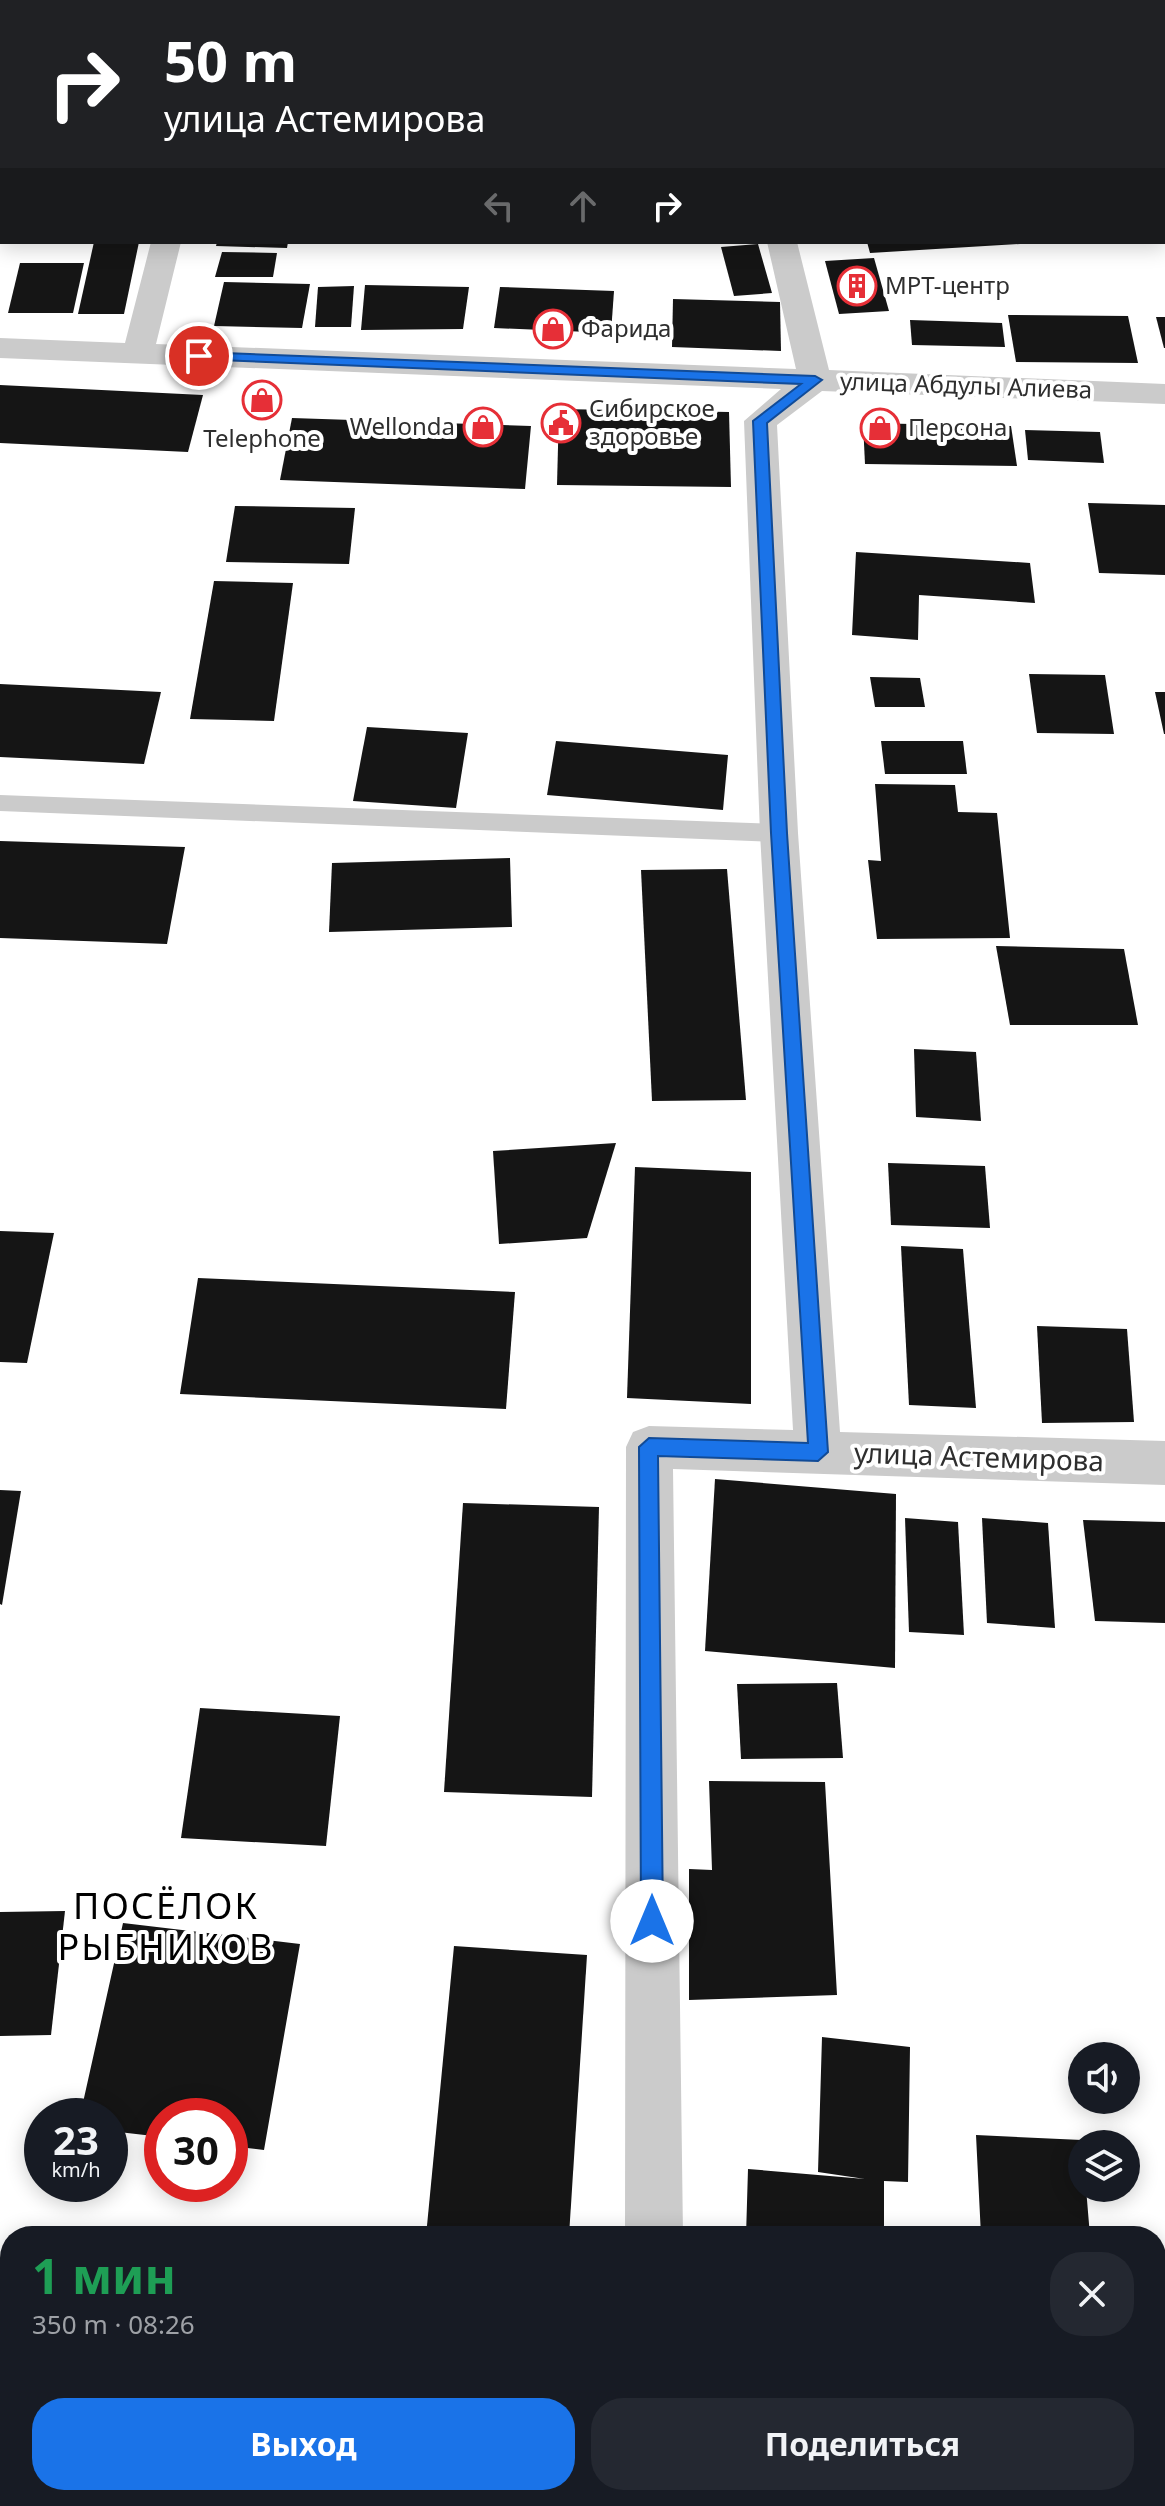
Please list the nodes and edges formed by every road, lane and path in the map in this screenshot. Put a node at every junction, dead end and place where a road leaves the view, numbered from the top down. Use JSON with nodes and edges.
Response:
{"nodes":[{"id":1,"x":166,"y":244,"type":"edge"},
{"id":2,"x":782,"y":244,"type":"edge"},
{"id":3,"x":0,"y":348,"type":"edge"},
{"id":4,"x":138,"y":354,"type":"junction"},
{"id":5,"x":815,"y":380,"type":"junction"},
{"id":6,"x":1165,"y":394,"type":"edge"},
{"id":7,"x":0,"y":803,"type":"edge"},
{"id":8,"x":779,"y":833,"type":"junction"},
{"id":9,"x":818,"y":1452,"type":"junction"},
{"id":10,"x":1165,"y":1463,"type":"edge"},
{"id":11,"x":654,"y":2226,"type":"edge"}],
"edges":[{"from":1,"to":4,"type":"street"},
{"from":2,"to":5,"type":"street"},
{"from":3,"to":4,"type":"street","name":"улица Абдулы Алиева"},
{"from":4,"to":5,"type":"street","name":"улица Абдулы Алиева"},
{"from":5,"to":6,"type":"street","name":"улица Абдулы Алиева"},
{"from":5,"to":8,"type":"street"},
{"from":7,"to":8,"type":"lane"},
{"from":8,"to":9,"type":"street"},
{"from":9,"to":10,"type":"street","name":"улица Астемирова"},
{"from":9,"to":11,"type":"street","name":"улица Астемирова"}]}
